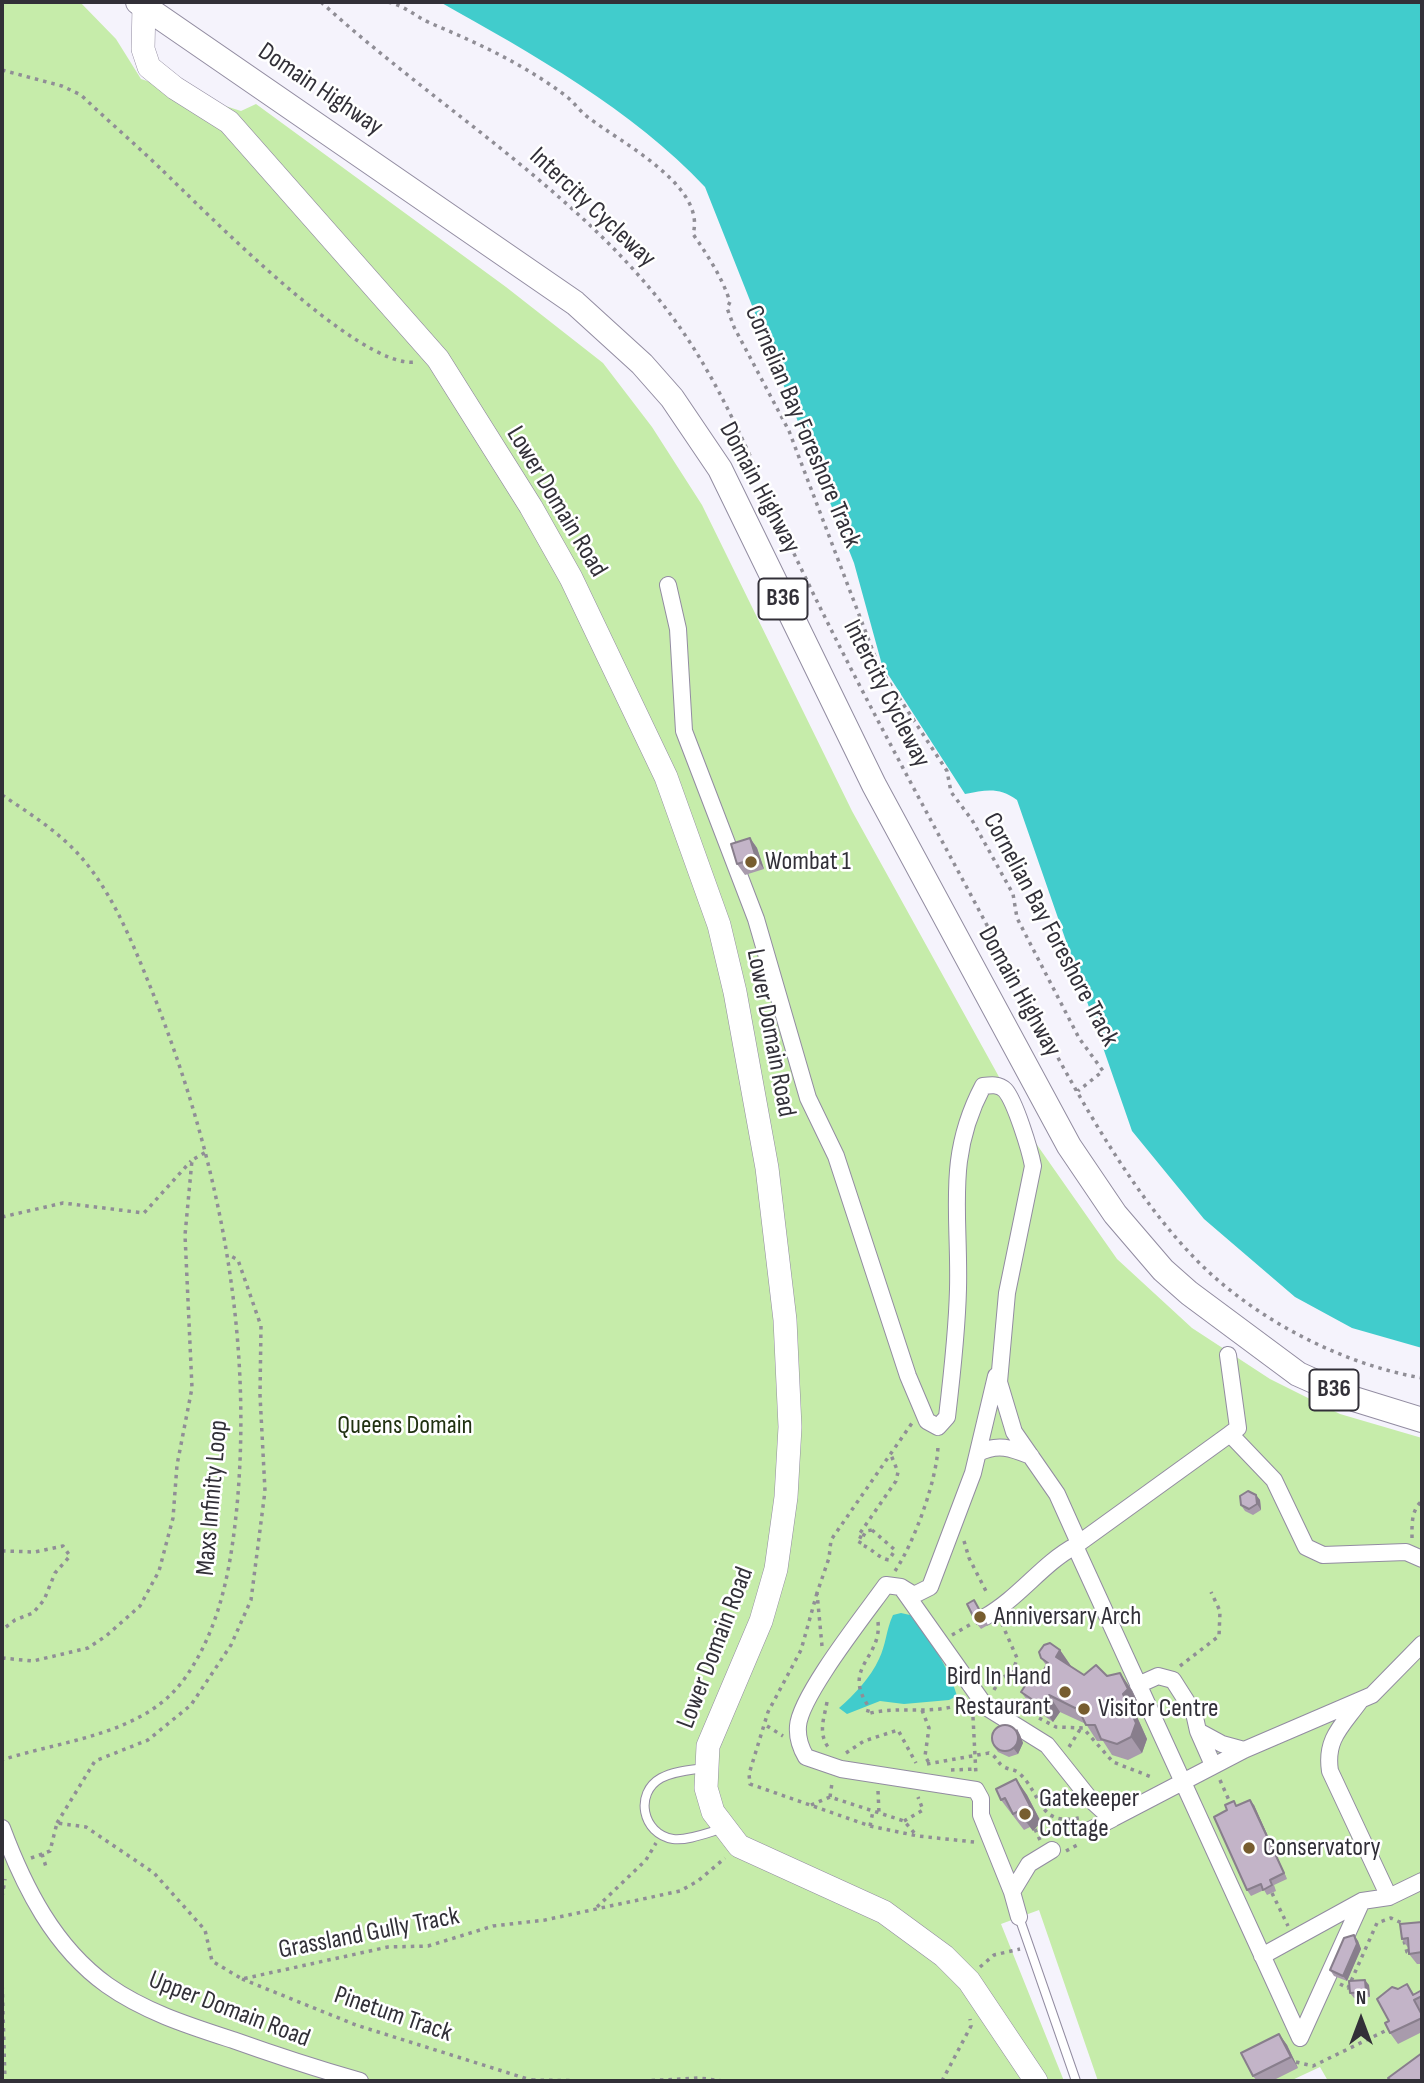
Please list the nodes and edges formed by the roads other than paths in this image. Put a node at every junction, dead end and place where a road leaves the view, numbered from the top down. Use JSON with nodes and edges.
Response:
{"nodes":[{"id":1,"x":141,"y":4,"type":"edge"},
{"id":2,"x":668,"y":585,"type":"dead end"},
{"id":3,"x":1254,"y":1342,"type":"junction"},
{"id":4,"x":1228,"y":1354,"type":"dead end"},
{"id":5,"x":998,"y":1367,"type":"junction"},
{"id":6,"x":1422,"y":1406,"type":"edge"},
{"id":7,"x":1422,"y":1420,"type":"edge"},
{"id":8,"x":1230,"y":1434,"type":"junction"},
{"id":9,"x":978,"y":1453,"type":"junction"},
{"id":10,"x":1031,"y":1456,"type":"junction"},
{"id":11,"x":1077,"y":1545,"type":"junction"},
{"id":12,"x":1417,"y":1557,"type":"edge"},
{"id":13,"x":894,"y":1586,"type":"junction"},
{"id":14,"x":990,"y":1614,"type":"road end"},
{"id":15,"x":1422,"y":1644,"type":"edge"},
{"id":16,"x":1138,"y":1685,"type":"junction"},
{"id":17,"x":1360,"y":1701,"type":"junction"},
{"id":18,"x":1198,"y":1731,"type":"junction"},
{"id":19,"x":1244,"y":1749,"type":"junction"},
{"id":20,"x":1213,"y":1765,"type":"junction"},
{"id":21,"x":705,"y":1768,"type":"junction"},
{"id":22,"x":1179,"y":1784,"type":"junction"},
{"id":23,"x":1112,"y":1819,"type":"junction"},
{"id":24,"x":2,"y":1828,"type":"edge"},
{"id":25,"x":1084,"y":1833,"type":"dead end"},
{"id":26,"x":731,"y":1837,"type":"junction"},
{"id":27,"x":1052,"y":1850,"type":"dead end"},
{"id":28,"x":1422,"y":1881,"type":"edge"},
{"id":29,"x":1012,"y":1892,"type":"junction"},
{"id":30,"x":1389,"y":1897,"type":"junction"},
{"id":31,"x":1362,"y":1901,"type":"junction"},
{"id":32,"x":1019,"y":1917,"type":"joint"},
{"id":33,"x":1262,"y":1956,"type":"junction"},
{"id":34,"x":360,"y":2081,"type":"edge"},
{"id":35,"x":1036,"y":2081,"type":"edge"},
{"id":36,"x":1076,"y":2081,"type":"edge"}],
"edges":[{"from":1,"to":3,"type":"main road","name":"Domain Highway","number":"B36"},
{"from":1,"to":21,"type":"street","name":"Lower Domain Road"},
{"from":2,"to":5,"type":"street"},
{"from":3,"to":6,"type":"main road","name":"Domain Highway","number":"B36"},
{"from":3,"to":7,"type":"main road","name":"Domain Highway","number":"B36"},
{"from":4,"to":8,"type":"street"},
{"from":5,"to":9,"type":"street"},
{"from":5,"to":10,"type":"street"},
{"from":8,"to":11,"type":"street"},
{"from":8,"to":12,"type":"street"},
{"from":9,"to":10,"type":"street"},
{"from":9,"to":13,"type":"street"},
{"from":10,"to":11,"type":"street"},
{"from":11,"to":14,"type":"street"},
{"from":11,"to":16,"type":"street"},
{"from":13,"to":23,"type":"street"},
{"from":13,"to":29,"type":"street"},
{"from":15,"to":17,"type":"street"},
{"from":16,"to":18,"type":"street"},
{"from":16,"to":22,"type":"street"},
{"from":17,"to":19,"type":"street"},
{"from":17,"to":30,"type":"street"},
{"from":18,"to":19,"type":"street"},
{"from":18,"to":20,"type":"street"},
{"from":19,"to":20,"type":"street"},
{"from":20,"to":22,"type":"street"},
{"from":21,"to":26,"type":"street","name":"Lower Domain Road"},
{"from":21,"to":26,"type":"lane"},
{"from":22,"to":23,"type":"street"},
{"from":22,"to":33,"type":"street"},
{"from":23,"to":25,"type":"street"},
{"from":24,"to":34,"type":"street","name":"Upper Domain Road"},
{"from":26,"to":35,"type":"street"},
{"from":27,"to":29,"type":"street"},
{"from":28,"to":30,"type":"street"},
{"from":29,"to":32,"type":"street"},
{"from":30,"to":31,"type":"street"},
{"from":31,"to":33,"type":"street"},
{"from":31,"to":33,"type":"street"},
{"from":32,"to":36,"type":"lane"}]}
